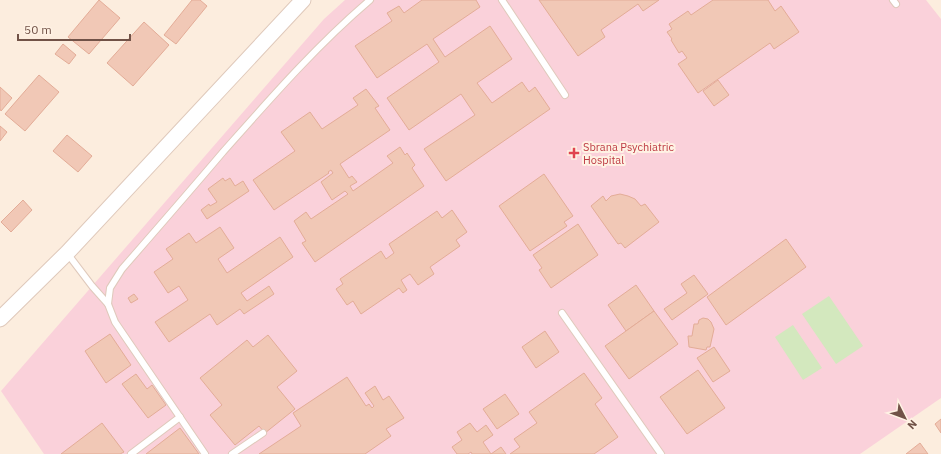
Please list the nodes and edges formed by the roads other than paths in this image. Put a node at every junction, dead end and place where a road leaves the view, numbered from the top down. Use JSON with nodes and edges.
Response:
{"nodes":[{"id":1,"x":303,"y":0,"type":"edge"},
{"id":2,"x":370,"y":0,"type":"edge"},
{"id":3,"x":502,"y":0,"type":"edge"},
{"id":4,"x":565,"y":95,"type":"dead end"},
{"id":5,"x":67,"y":253,"type":"junction"},
{"id":6,"x":108,"y":304,"type":"junction"},
{"id":7,"x":562,"y":313,"type":"dead end"},
{"id":8,"x":0,"y":319,"type":"edge"},
{"id":9,"x":180,"y":417,"type":"junction"},
{"id":10,"x":263,"y":433,"type":"dead end"},
{"id":11,"x":131,"y":454,"type":"edge"},
{"id":12,"x":205,"y":454,"type":"edge"},
{"id":13,"x":232,"y":454,"type":"edge"},
{"id":14,"x":661,"y":454,"type":"edge"}],
"edges":[{"from":1,"to":5,"type":"street"},
{"from":2,"to":6,"type":"lane"},
{"from":3,"to":4,"type":"lane"},
{"from":5,"to":6,"type":"lane"},
{"from":5,"to":8,"type":"street"},
{"from":6,"to":9,"type":"lane"},
{"from":7,"to":14,"type":"lane"},
{"from":9,"to":11,"type":"lane"},
{"from":9,"to":12,"type":"lane"},
{"from":10,"to":13,"type":"lane"}]}
